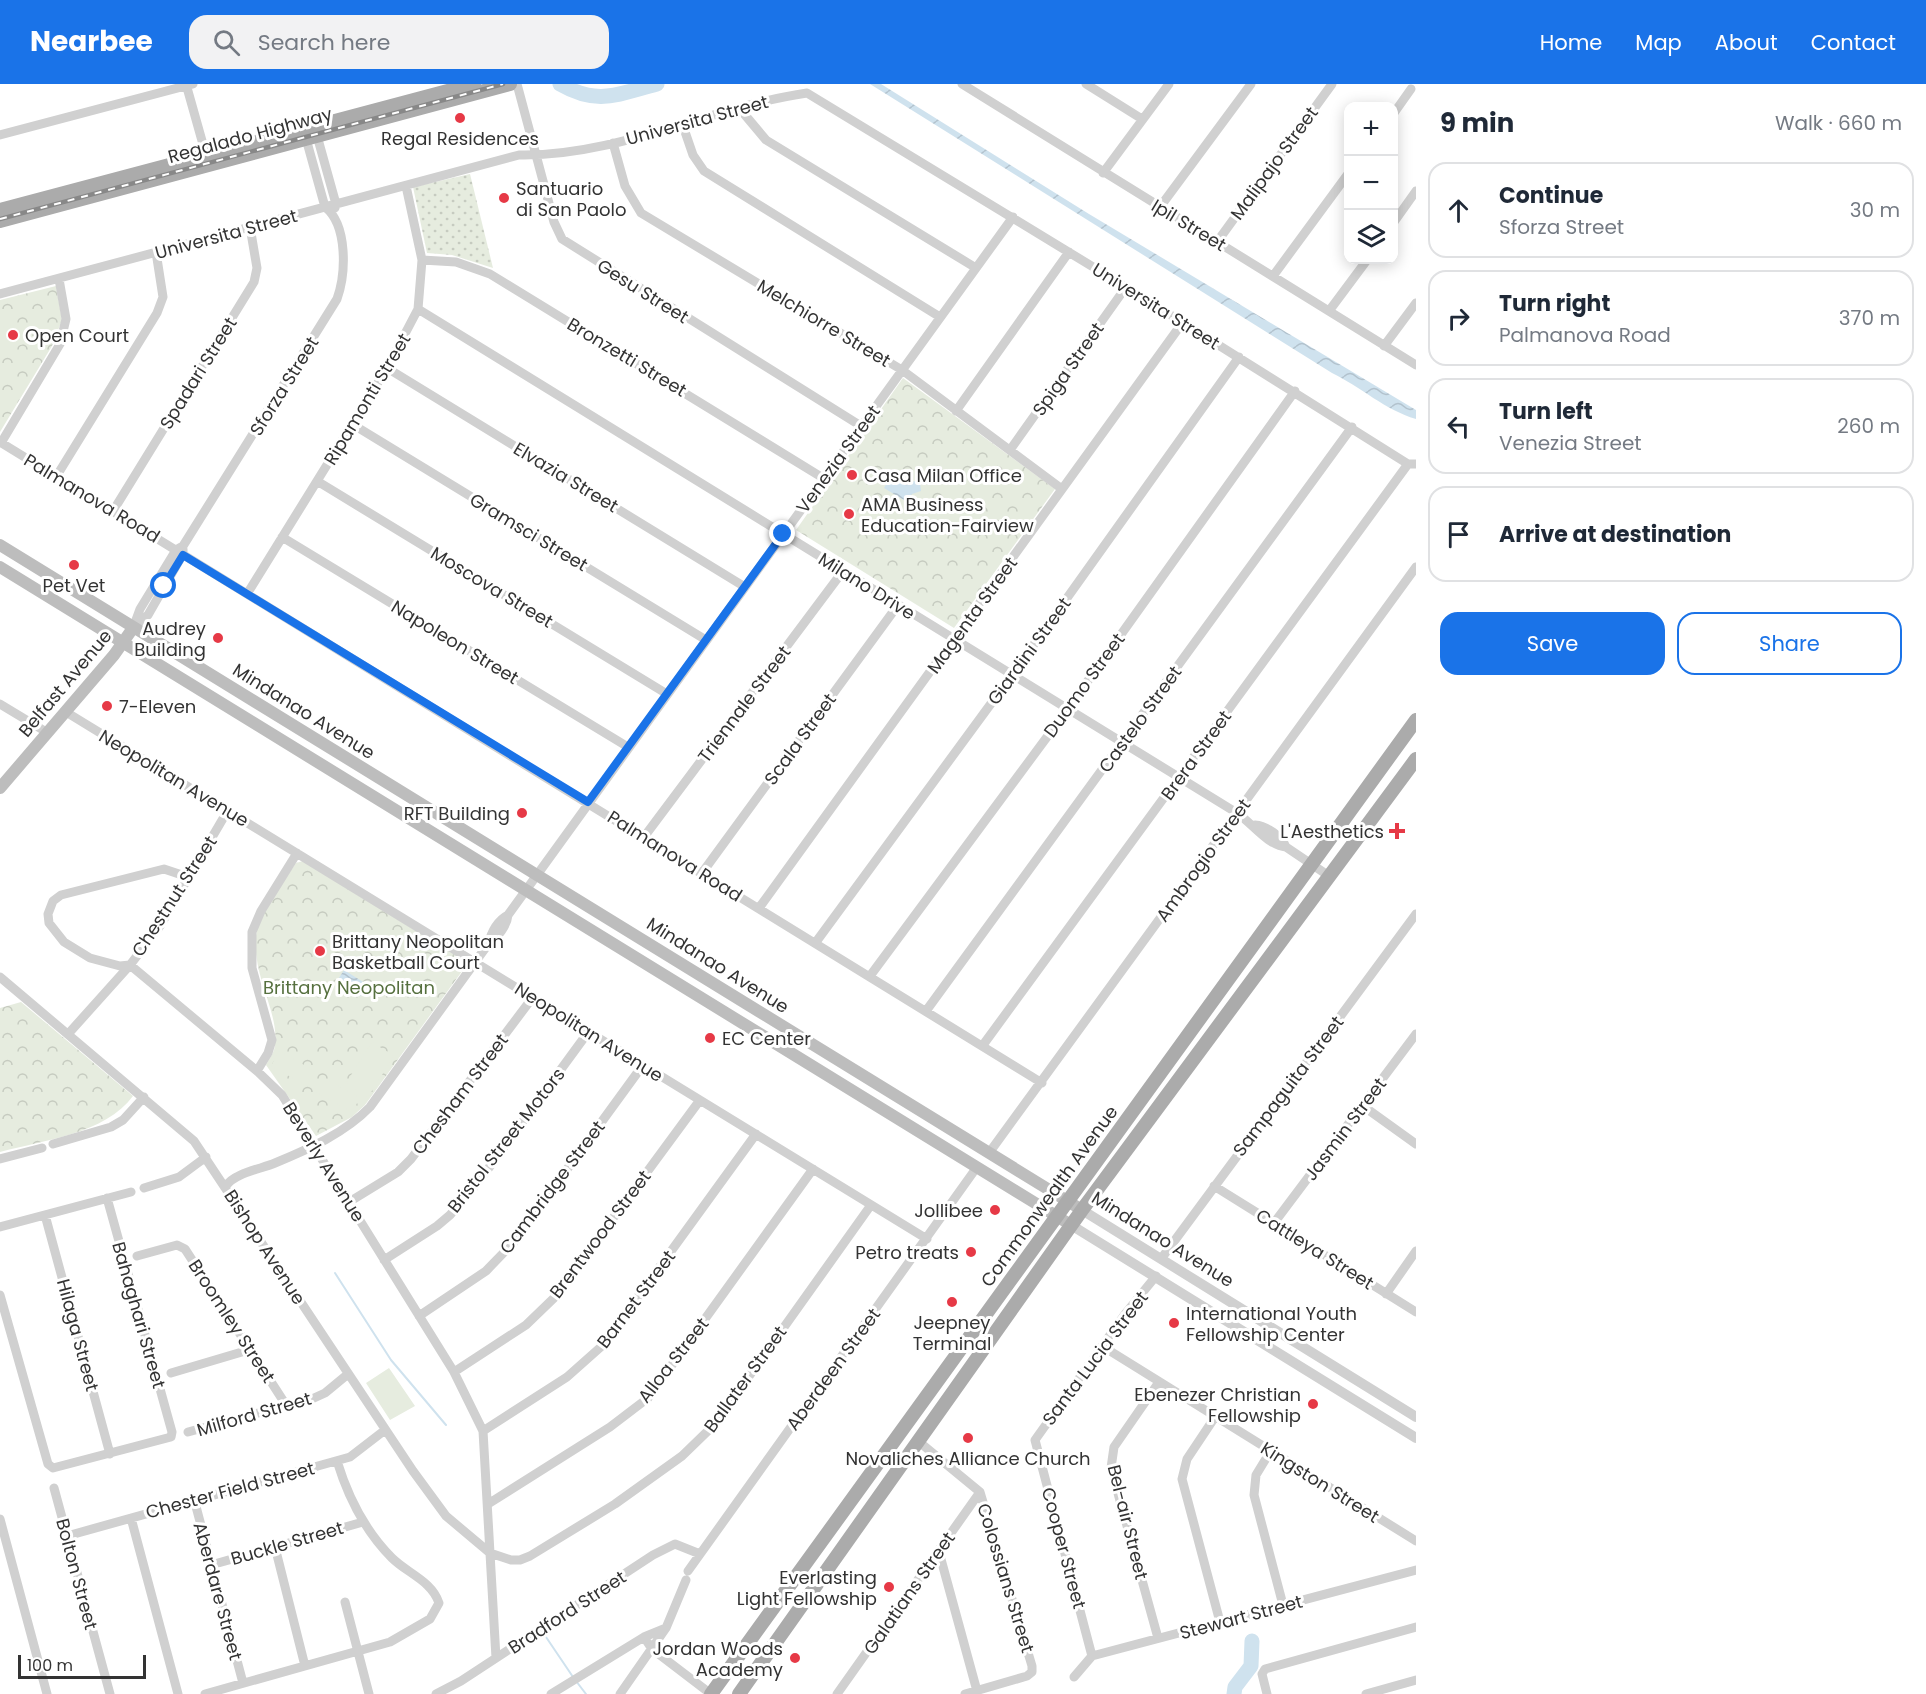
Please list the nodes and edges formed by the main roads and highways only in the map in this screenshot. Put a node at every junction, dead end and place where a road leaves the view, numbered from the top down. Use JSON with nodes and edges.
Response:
{"nodes":[{"id":1,"x":474,"y":84,"type":"edge"},
{"id":2,"x":510,"y":84,"type":"edge"},
{"id":3,"x":310,"y":133,"type":"junction"},
{"id":4,"x":0,"y":210,"type":"edge"},
{"id":5,"x":0,"y":221,"type":"edge"},
{"id":6,"x":0,"y":545,"type":"edge"},
{"id":7,"x":0,"y":567,"type":"edge"},
{"id":8,"x":134,"y":628,"type":"junction"},
{"id":9,"x":123,"y":643,"type":"junction"},
{"id":10,"x":1415,"y":723,"type":"edge"},
{"id":11,"x":1416,"y":759,"type":"edge"},
{"id":12,"x":0,"y":788,"type":"edge"},
{"id":13,"x":989,"y":1153,"type":"junction"},
{"id":14,"x":977,"y":1167,"type":"junction"},
{"id":15,"x":1068,"y":1201,"type":"junction"},
{"id":16,"x":1082,"y":1210,"type":"junction"},
{"id":17,"x":1057,"y":1216,"type":"junction"},
{"id":18,"x":1071,"y":1225,"type":"junction"},
{"id":19,"x":806,"y":1563,"type":"junction"},
{"id":20,"x":823,"y":1575,"type":"junction"},
{"id":21,"x":711,"y":1694,"type":"edge"},
{"id":22,"x":739,"y":1694,"type":"edge"}],
"edges":[{"from":1,"to":3,"type":"main road","name":"Regalado Highway"},
{"from":2,"to":3,"type":"main road","name":"Regalado Highway"},
{"from":3,"to":4,"type":"main road","name":"Regalado Highway"},
{"from":3,"to":5,"type":"main road","name":"Regalado Highway"},
{"from":6,"to":8,"type":"main road","name":"Mindanao Avenue"},
{"from":7,"to":9,"type":"main road","name":"Mindanao Avenue"},
{"from":8,"to":9,"type":"main road","name":"Belfast Avenue"},
{"from":8,"to":13,"type":"main road","name":"Mindanao Avenue"},
{"from":9,"to":12,"type":"main road","name":"Belfast Avenue"},
{"from":9,"to":14,"type":"main road","name":"Mindanao Avenue"},
{"from":10,"to":15,"type":"main road","name":"Commonwealth Avenue"},
{"from":11,"to":16,"type":"main road","name":"Commonwealth Avenue"},
{"from":13,"to":14,"type":"main road"},
{"from":13,"to":15,"type":"main road","name":"Mindanao Avenue"},
{"from":14,"to":17,"type":"main road","name":"Mindanao Avenue"},
{"from":15,"to":16,"type":"main road","name":"Mindanao Avenue"},
{"from":15,"to":17,"type":"main road","name":"Commonwealth Avenue"},
{"from":16,"to":18,"type":"main road","name":"Commonwealth Avenue"},
{"from":17,"to":18,"type":"main road","name":"Mindanao Avenue"},
{"from":17,"to":19,"type":"main road","name":"Commonwealth Avenue"},
{"from":18,"to":20,"type":"main road","name":"Commonwealth Avenue"},
{"from":19,"to":20,"type":"main road"},
{"from":19,"to":21,"type":"main road","name":"Commonwealth Avenue"},
{"from":20,"to":22,"type":"main road","name":"Commonwealth Avenue"}]}
